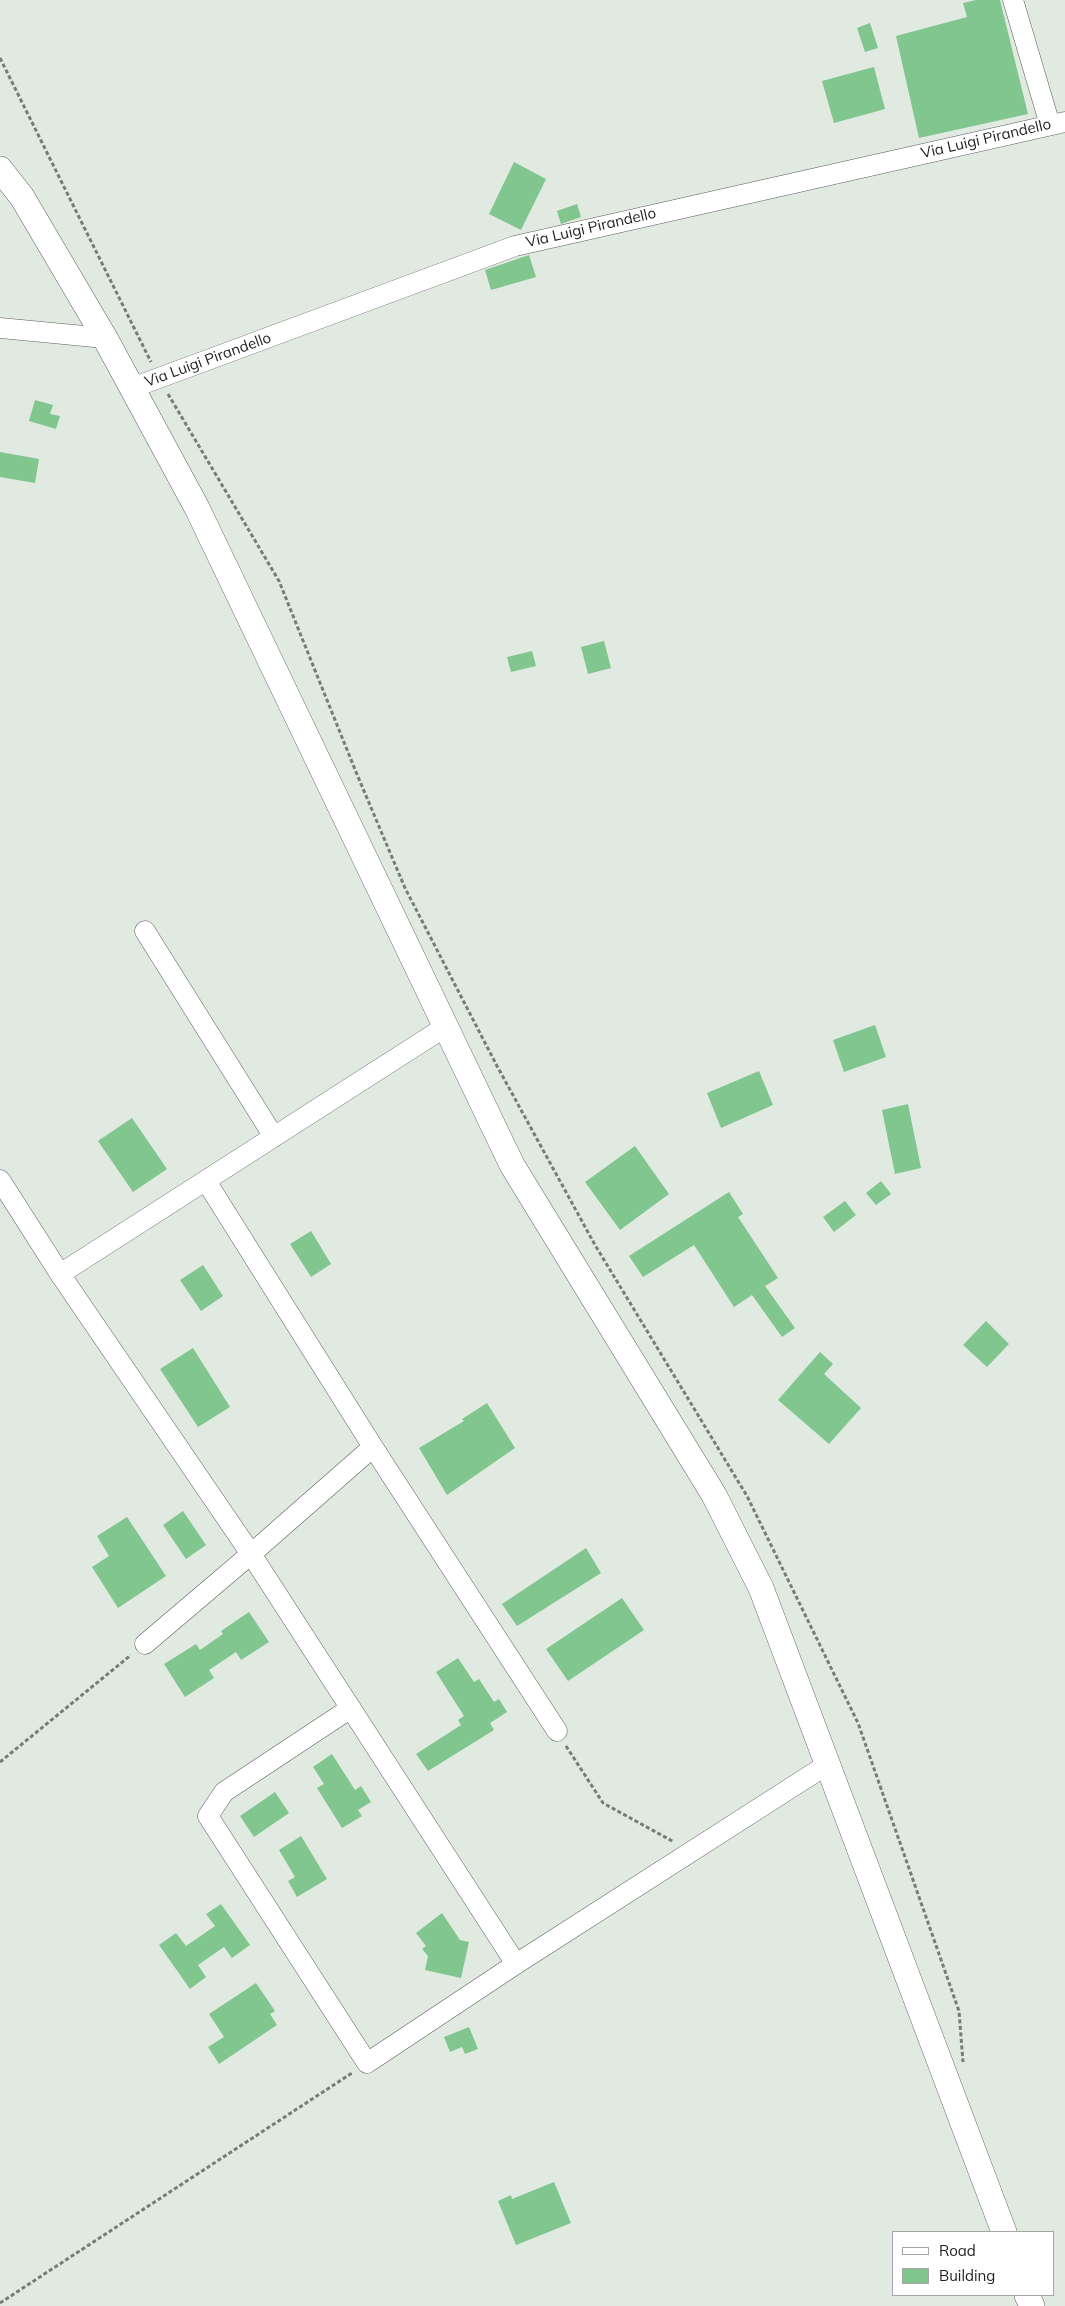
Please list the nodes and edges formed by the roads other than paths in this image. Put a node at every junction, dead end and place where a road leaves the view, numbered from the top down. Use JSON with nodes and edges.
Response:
{"nodes":[{"id":1,"x":1013,"y":0,"type":"edge"},
{"id":2,"x":1057,"y":123,"type":"edge"},
{"id":3,"x":0,"y":169,"type":"edge"},
{"id":4,"x":0,"y":328,"type":"edge"},
{"id":5,"x":105,"y":338,"type":"junction"},
{"id":6,"x":132,"y":388,"type":"junction"},
{"id":7,"x":145,"y":931,"type":"dead end"},
{"id":8,"x":445,"y":1027,"type":"junction"},
{"id":9,"x":274,"y":1138,"type":"junction"},
{"id":10,"x":0,"y":1180,"type":"edge"},
{"id":11,"x":206,"y":1181,"type":"junction"},
{"id":12,"x":60,"y":1274,"type":"junction"},
{"id":13,"x":373,"y":1447,"type":"junction"},
{"id":14,"x":251,"y":1554,"type":"junction"},
{"id":15,"x":145,"y":1644,"type":"road end"},
{"id":16,"x":351,"y":1708,"type":"junction"},
{"id":17,"x":557,"y":1731,"type":"road end"},
{"id":18,"x":828,"y":1764,"type":"junction"},
{"id":19,"x":516,"y":1964,"type":"junction"},
{"id":20,"x":1004,"y":2231,"type":"edge"}],
"edges":[{"from":1,"to":2,"type":"street"},
{"from":2,"to":6,"type":"street","name":"Via Luigi Pirandello"},
{"from":3,"to":5,"type":"main road"},
{"from":4,"to":5,"type":"street"},
{"from":5,"to":6,"type":"main road"},
{"from":6,"to":8,"type":"main road"},
{"from":7,"to":9,"type":"street"},
{"from":8,"to":9,"type":"street"},
{"from":8,"to":18,"type":"main road"},
{"from":9,"to":11,"type":"street"},
{"from":10,"to":12,"type":"street"},
{"from":11,"to":12,"type":"street"},
{"from":11,"to":13,"type":"street"},
{"from":12,"to":14,"type":"street"},
{"from":13,"to":14,"type":"street"},
{"from":13,"to":17,"type":"street"},
{"from":14,"to":15,"type":"street"},
{"from":14,"to":16,"type":"street"},
{"from":16,"to":19,"type":"street"},
{"from":16,"to":19,"type":"street"},
{"from":18,"to":19,"type":"street"},
{"from":18,"to":20,"type":"main road"}]}
